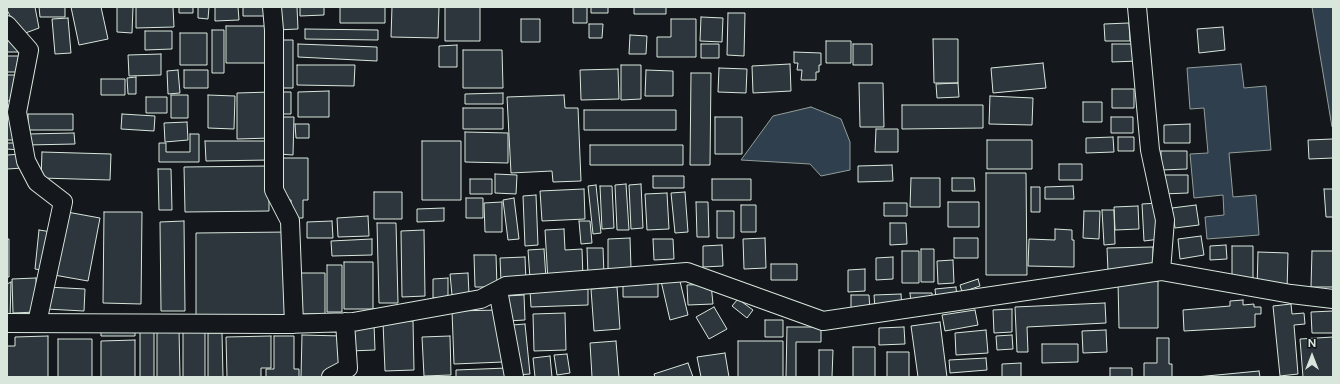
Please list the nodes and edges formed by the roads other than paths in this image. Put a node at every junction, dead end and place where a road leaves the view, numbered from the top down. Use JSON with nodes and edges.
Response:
{"nodes":[{"id":1,"x":272,"y":7,"type":"edge"},
{"id":2,"x":1137,"y":7,"type":"edge"},
{"id":3,"x":7,"y":25,"type":"edge"},
{"id":4,"x":1161,"y":271,"type":"junction"},
{"id":5,"x":498,"y":290,"type":"junction"},
{"id":6,"x":1333,"y":299,"type":"edge"},
{"id":7,"x":345,"y":322,"type":"junction"},
{"id":8,"x":7,"y":323,"type":"edge"},
{"id":9,"x":37,"y":323,"type":"junction"},
{"id":10,"x":294,"y":324,"type":"junction"},
{"id":11,"x":331,"y":377,"type":"edge"},
{"id":12,"x":514,"y":377,"type":"edge"}],
"edges":[{"from":1,"to":10,"type":"street"},
{"from":2,"to":4,"type":"street"},
{"from":3,"to":9,"type":"street"},
{"from":4,"to":5,"type":"street"},
{"from":4,"to":6,"type":"street"},
{"from":5,"to":7,"type":"street"},
{"from":5,"to":12,"type":"street"},
{"from":7,"to":10,"type":"street"},
{"from":7,"to":11,"type":"street"},
{"from":8,"to":9,"type":"street"},
{"from":9,"to":10,"type":"street"}]}
